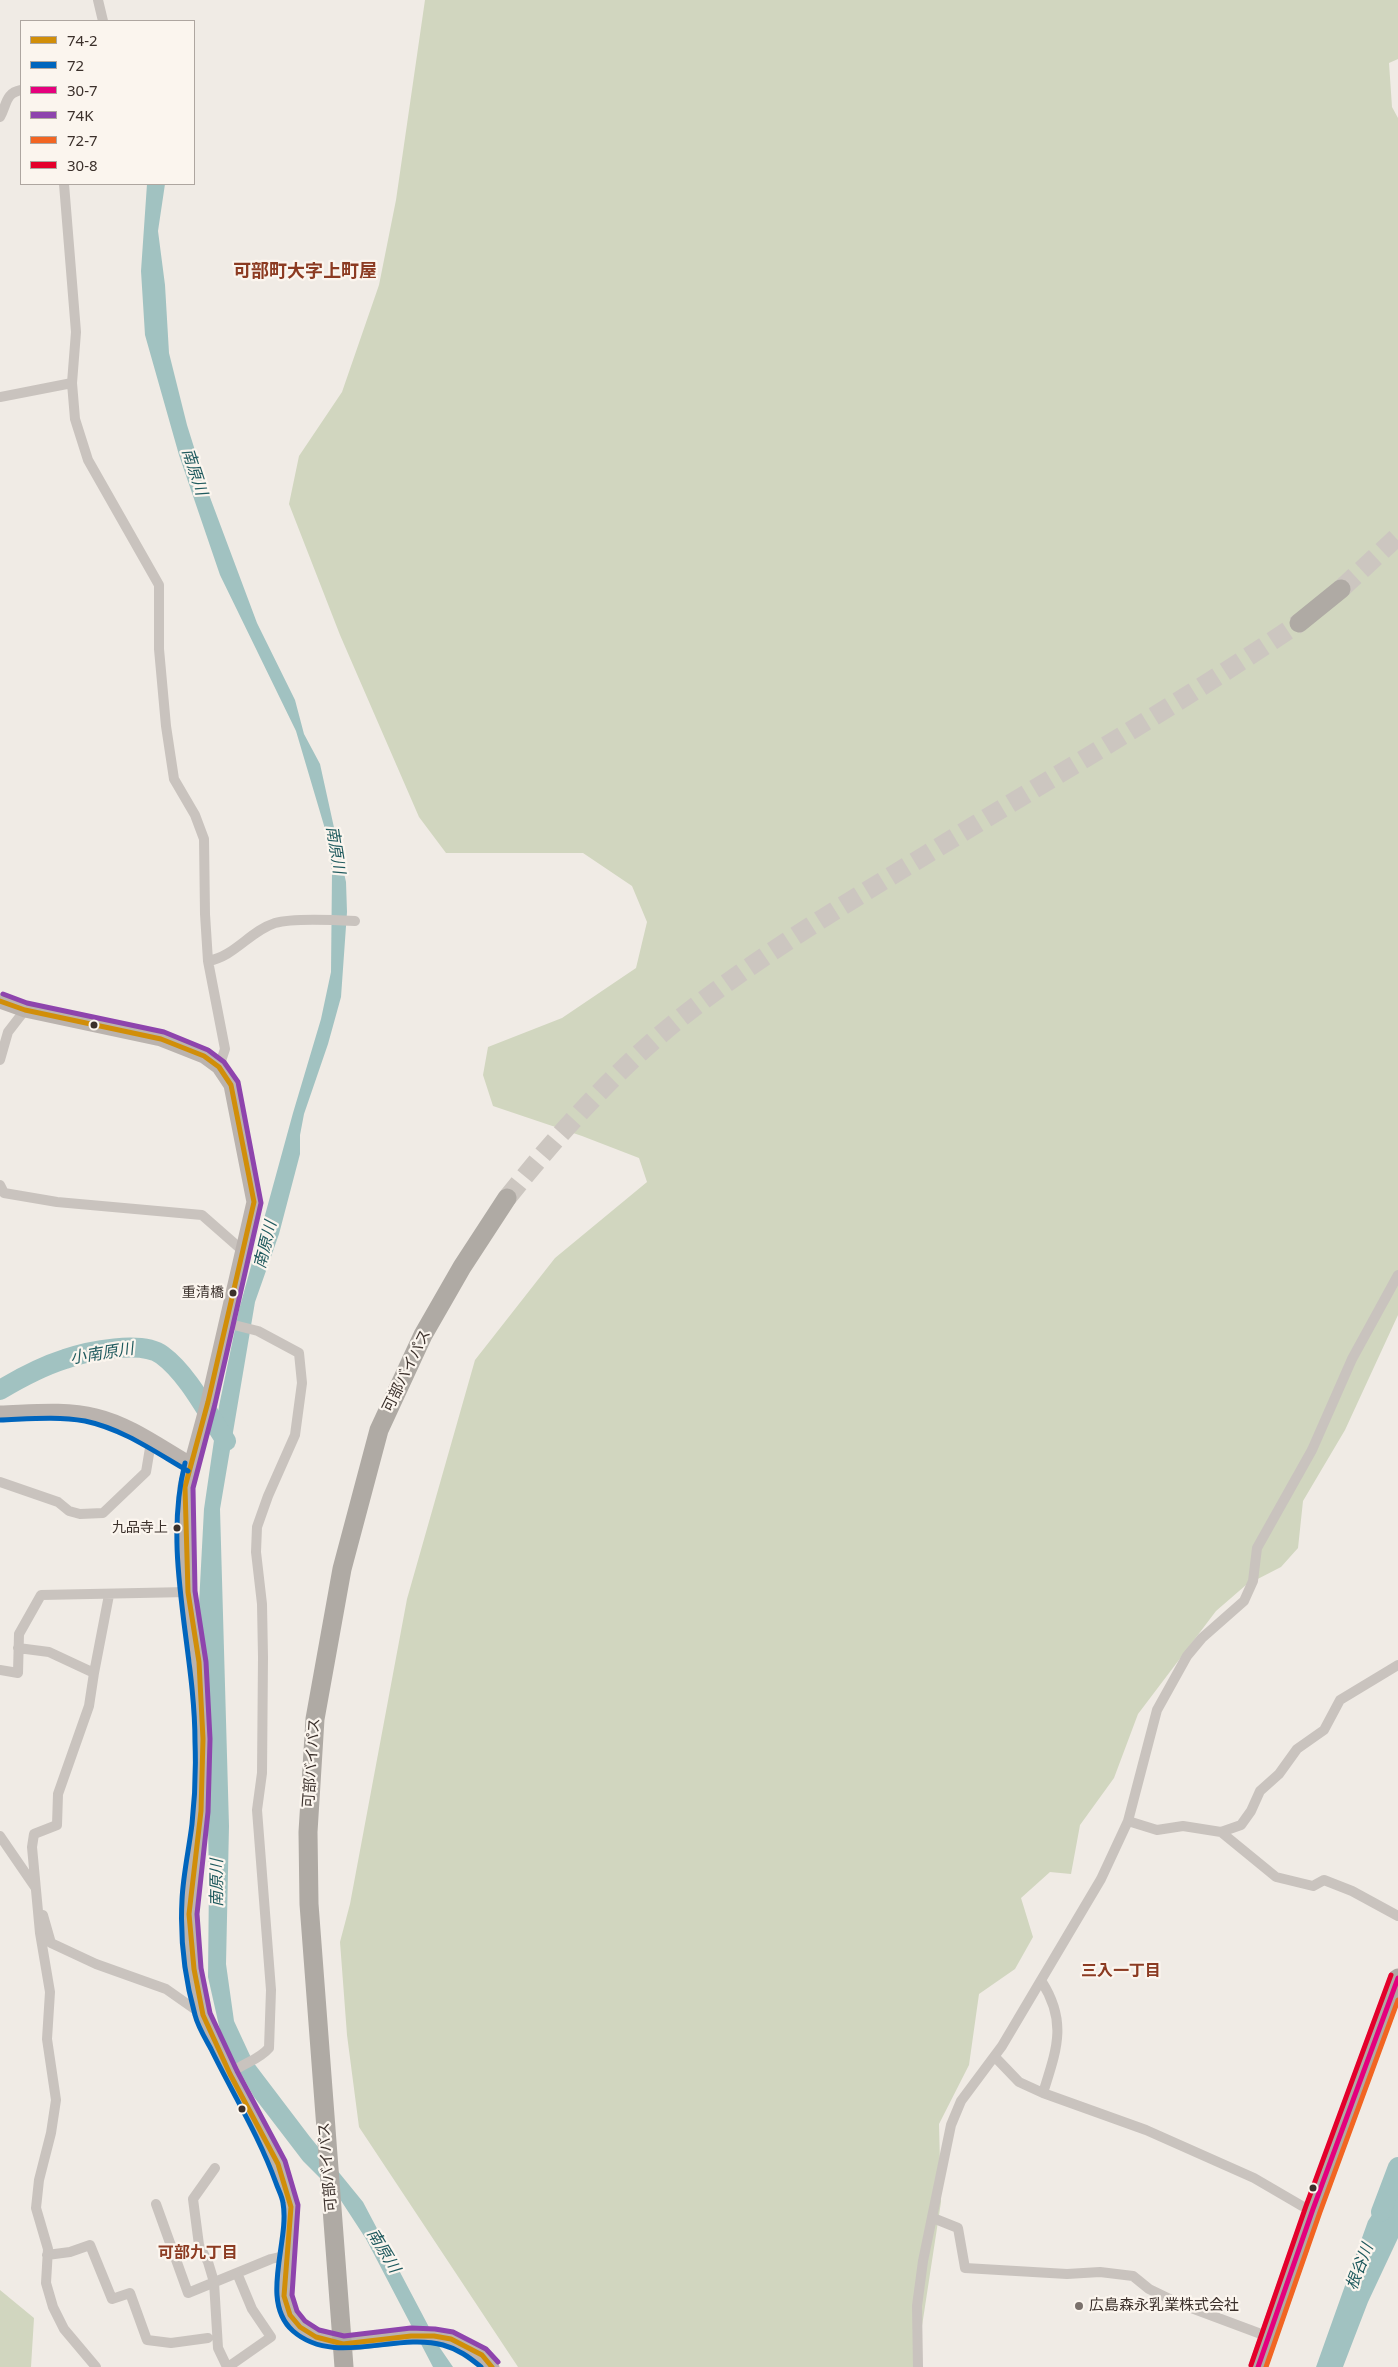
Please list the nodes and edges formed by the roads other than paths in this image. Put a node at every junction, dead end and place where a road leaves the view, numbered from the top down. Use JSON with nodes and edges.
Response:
{"nodes":[{"id":1,"x":98,"y":0,"type":"edge"},
{"id":2,"x":103,"y":20,"type":"edge"},
{"id":3,"x":20,"y":90,"type":"edge"},
{"id":4,"x":0,"y":117,"type":"edge"},
{"id":5,"x":64,"y":185,"type":"edge"},
{"id":6,"x":72,"y":382,"type":"junction"},
{"id":7,"x":0,"y":396,"type":"edge"},
{"id":8,"x":1341,"y":589,"type":"tunnel mouth"},
{"id":9,"x":1299,"y":623,"type":"tunnel mouth"},
{"id":10,"x":355,"y":920,"type":"dead end"},
{"id":11,"x":208,"y":961,"type":"junction"},
{"id":12,"x":0,"y":1001,"type":"edge"},
{"id":13,"x":25,"y":1010,"type":"junction"},
{"id":14,"x":0,"y":1060,"type":"edge"},
{"id":15,"x":219,"y":1067,"type":"junction"},
{"id":16,"x":0,"y":1184,"type":"edge"},
{"id":17,"x":507,"y":1198,"type":"tunnel mouth"},
{"id":18,"x":243,"y":1251,"type":"junction"},
{"id":19,"x":1398,"y":1275,"type":"edge"},
{"id":20,"x":229,"y":1324,"type":"junction"},
{"id":21,"x":0,"y":1413,"type":"edge"},
{"id":22,"x":151,"y":1442,"type":"junction"},
{"id":23,"x":192,"y":1465,"type":"junction"},
{"id":24,"x":0,"y":1482,"type":"edge"},
{"id":25,"x":188,"y":1592,"type":"junction"},
{"id":26,"x":109,"y":1595,"type":"junction"},
{"id":27,"x":18,"y":1648,"type":"junction"},
{"id":28,"x":1398,"y":1665,"type":"edge"},
{"id":29,"x":0,"y":1670,"type":"edge"},
{"id":30,"x":94,"y":1673,"type":"junction"},
{"id":31,"x":1128,"y":1822,"type":"junction"},
{"id":32,"x":1221,"y":1832,"type":"junction"},
{"id":33,"x":0,"y":1836,"type":"edge"},
{"id":34,"x":36,"y":1887,"type":"junction"},
{"id":35,"x":38,"y":1909,"type":"junction"},
{"id":36,"x":1398,"y":1916,"type":"edge"},
{"id":37,"x":1398,"y":1978,"type":"edge"},
{"id":38,"x":1042,"y":1982,"type":"junction"},
{"id":39,"x":203,"y":2015,"type":"junction"},
{"id":40,"x":995,"y":2057,"type":"junction"},
{"id":41,"x":233,"y":2072,"type":"junction"},
{"id":42,"x":1043,"y":2093,"type":"junction"},
{"id":43,"x":215,"y":2168,"type":"dead end"},
{"id":44,"x":156,"y":2204,"type":"dead end"},
{"id":45,"x":1313,"y":2209,"type":"junction"},
{"id":46,"x":933,"y":2218,"type":"junction"},
{"id":47,"x":47,"y":2255,"type":"junction"},
{"id":48,"x":288,"y":2255,"type":"junction"},
{"id":49,"x":237,"y":2273,"type":"junction"},
{"id":50,"x":214,"y":2282,"type":"junction"},
{"id":51,"x":1269,"y":2336,"type":"junction"},
{"id":52,"x":208,"y":2338,"type":"dead end"},
{"id":53,"x":343,"y":2344,"type":"junction"},
{"id":54,"x":96,"y":2367,"type":"edge"},
{"id":55,"x":228,"y":2367,"type":"edge"},
{"id":56,"x":344,"y":2367,"type":"edge"},
{"id":57,"x":492,"y":2367,"type":"edge"},
{"id":58,"x":918,"y":2367,"type":"edge"},
{"id":59,"x":1258,"y":2367,"type":"edge"}],
"edges":[{"from":1,"to":2,"type":"street"},
{"from":3,"to":4,"type":"street"},
{"from":5,"to":6,"type":"street"},
{"from":6,"to":7,"type":"street"},
{"from":6,"to":11,"type":"street"},
{"from":8,"to":9,"type":"highway"},
{"from":10,"to":11,"type":"street"},
{"from":11,"to":15,"type":"street"},
{"from":12,"to":13,"type":"main road"},
{"from":13,"to":14,"type":"street"},
{"from":13,"to":15,"type":"main road"},
{"from":15,"to":18,"type":"main road"},
{"from":16,"to":18,"type":"street"},
{"from":17,"to":53,"type":"highway","name":"可部バイパス"},
{"from":18,"to":20,"type":"main road"},
{"from":19,"to":31,"type":"street"},
{"from":20,"to":23,"type":"main road"},
{"from":20,"to":41,"type":"street"},
{"from":21,"to":22,"type":"main road"},
{"from":22,"to":23,"type":"main road"},
{"from":22,"to":24,"type":"street"},
{"from":23,"to":25,"type":"main road"},
{"from":25,"to":26,"type":"street"},
{"from":25,"to":39,"type":"main road"},
{"from":26,"to":27,"type":"street"},
{"from":26,"to":30,"type":"street"},
{"from":27,"to":29,"type":"street"},
{"from":27,"to":30,"type":"street"},
{"from":28,"to":32,"type":"street"},
{"from":30,"to":34,"type":"street"},
{"from":31,"to":32,"type":"street"},
{"from":31,"to":38,"type":"street"},
{"from":32,"to":36,"type":"street"},
{"from":33,"to":34,"type":"street"},
{"from":34,"to":35,"type":"street"},
{"from":35,"to":39,"type":"street"},
{"from":35,"to":47,"type":"street"},
{"from":37,"to":45,"type":"highway"},
{"from":38,"to":40,"type":"street"},
{"from":38,"to":42,"type":"street"},
{"from":39,"to":41,"type":"main road"},
{"from":40,"to":42,"type":"street"},
{"from":40,"to":46,"type":"street"},
{"from":41,"to":48,"type":"main road"},
{"from":42,"to":45,"type":"street"},
{"from":43,"to":50,"type":"street"},
{"from":44,"to":50,"type":"street"},
{"from":45,"to":51,"type":"highway"},
{"from":46,"to":51,"type":"street"},
{"from":46,"to":58,"type":"street"},
{"from":47,"to":52,"type":"street"},
{"from":47,"to":54,"type":"street"},
{"from":48,"to":49,"type":"street"},
{"from":48,"to":53,"type":"main road"},
{"from":49,"to":50,"type":"street"},
{"from":49,"to":55,"type":"street"},
{"from":50,"to":55,"type":"street"},
{"from":51,"to":59,"type":"highway"},
{"from":53,"to":56,"type":"highway","name":"可部バイパス"},
{"from":53,"to":57,"type":"main road"}]}
